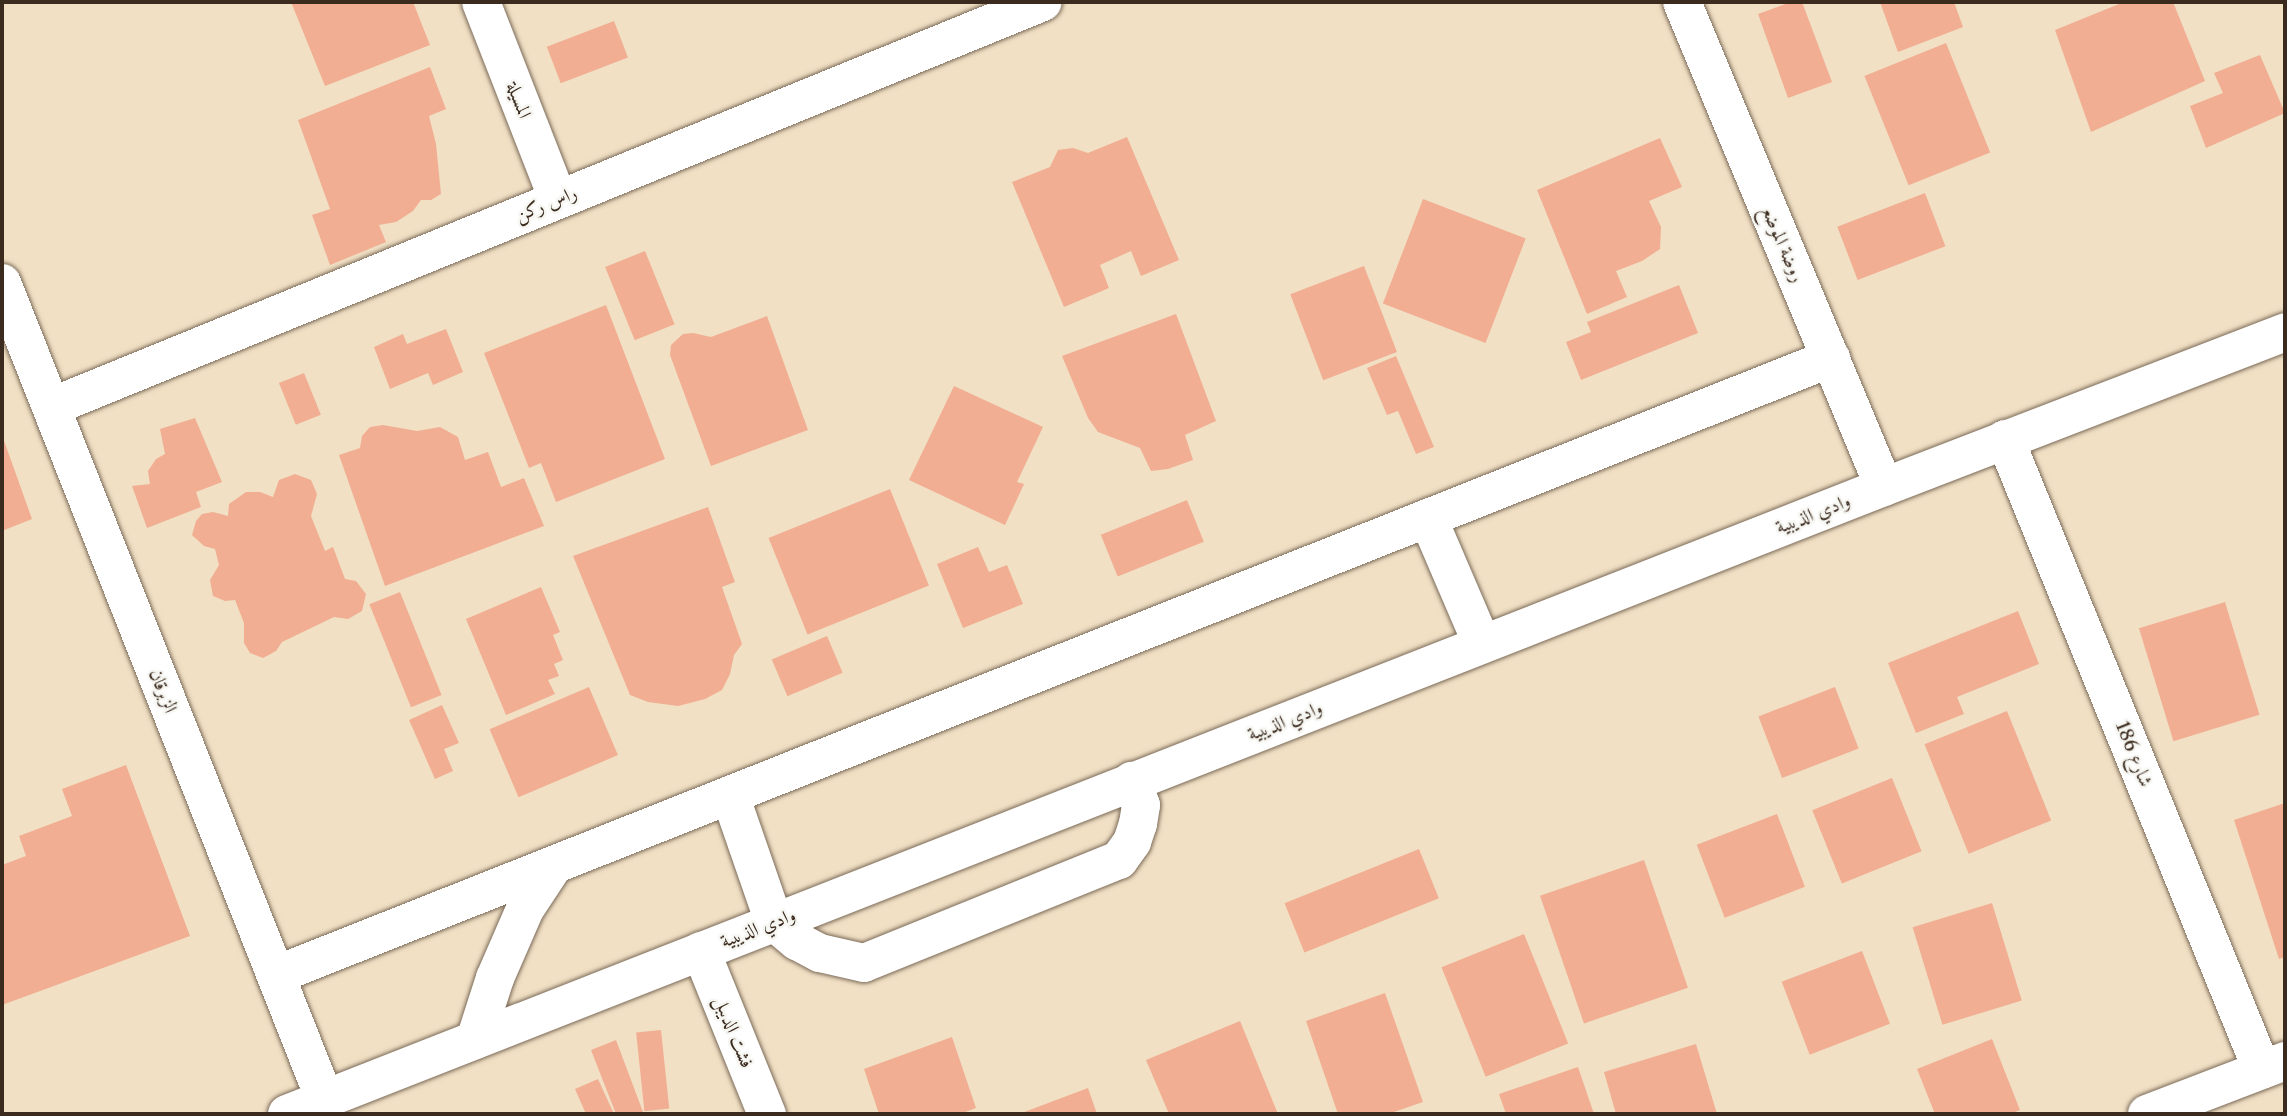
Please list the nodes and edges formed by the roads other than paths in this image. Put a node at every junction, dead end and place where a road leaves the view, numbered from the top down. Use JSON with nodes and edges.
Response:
{"nodes":[{"id":1,"x":481,"y":2,"type":"edge"},
{"id":2,"x":1043,"y":2,"type":"edge"},
{"id":3,"x":1682,"y":2,"type":"edge"},
{"id":4,"x":558,"y":199,"type":"junction"},
{"id":5,"x":2,"y":283,"type":"edge"},
{"id":6,"x":2285,"y":332,"type":"edge"},
{"id":7,"x":1831,"y":358,"type":"junction"},
{"id":8,"x":51,"y":407,"type":"junction"},
{"id":9,"x":2005,"y":439,"type":"junction"},
{"id":10,"x":1884,"y":486,"type":"junction"},
{"id":11,"x":1428,"y":518,"type":"junction"},
{"id":12,"x":1482,"y":644,"type":"junction"},
{"id":13,"x":1132,"y":781,"type":"junction"},
{"id":14,"x":730,"y":795,"type":"junction"},
{"id":15,"x":554,"y":865,"type":"junction"},
{"id":16,"x":774,"y":922,"type":"junction"},
{"id":17,"x":701,"y":951,"type":"junction"},
{"id":18,"x":276,"y":975,"type":"junction"},
{"id":19,"x":475,"y":1040,"type":"junction"},
{"id":20,"x":2274,"y":1065,"type":"edge"},
{"id":21,"x":324,"y":1100,"type":"junction"},
{"id":22,"x":287,"y":1114,"type":"edge"},
{"id":23,"x":767,"y":1114,"type":"edge"},
{"id":24,"x":2147,"y":1114,"type":"edge"}],
"edges":[{"from":1,"to":4,"type":"street","name":"المسيلة"},
{"from":2,"to":4,"type":"street","name":"راس ركن"},
{"from":3,"to":7,"type":"street","name":"روضة الموضع"},
{"from":4,"to":8,"type":"street","name":"راس ركن"},
{"from":5,"to":8,"type":"street","name":"الزبرقان"},
{"from":6,"to":9,"type":"street","name":"وادي الذيبية"},
{"from":7,"to":10,"type":"street","name":"روضة الموضع"},
{"from":7,"to":11,"type":"street"},
{"from":8,"to":18,"type":"street","name":"الزبرقان"},
{"from":9,"to":10,"type":"street","name":"وادي الذيبية"},
{"from":9,"to":20,"type":"street","name":"شارع 186"},
{"from":10,"to":12,"type":"street","name":"وادي الذيبية"},
{"from":11,"to":12,"type":"street"},
{"from":11,"to":14,"type":"street"},
{"from":12,"to":13,"type":"street","name":"وادي الذيبية"},
{"from":13,"to":16,"type":"street","name":"وادي الذيبية"},
{"from":13,"to":16,"type":"street"},
{"from":14,"to":15,"type":"street"},
{"from":14,"to":16,"type":"street"},
{"from":15,"to":18,"type":"street"},
{"from":15,"to":19,"type":"street"},
{"from":16,"to":17,"type":"street","name":"وادي الذيبية"},
{"from":17,"to":19,"type":"street","name":"وادي الذيبية"},
{"from":17,"to":23,"type":"street","name":"فشت الديبل"},
{"from":18,"to":21,"type":"street","name":"الزبرقان"},
{"from":19,"to":21,"type":"street","name":"وادي الذيبية"},
{"from":20,"to":24,"type":"street","name":"شارع 186"},
{"from":21,"to":22,"type":"street","name":"وادي الذيبية"}]}
